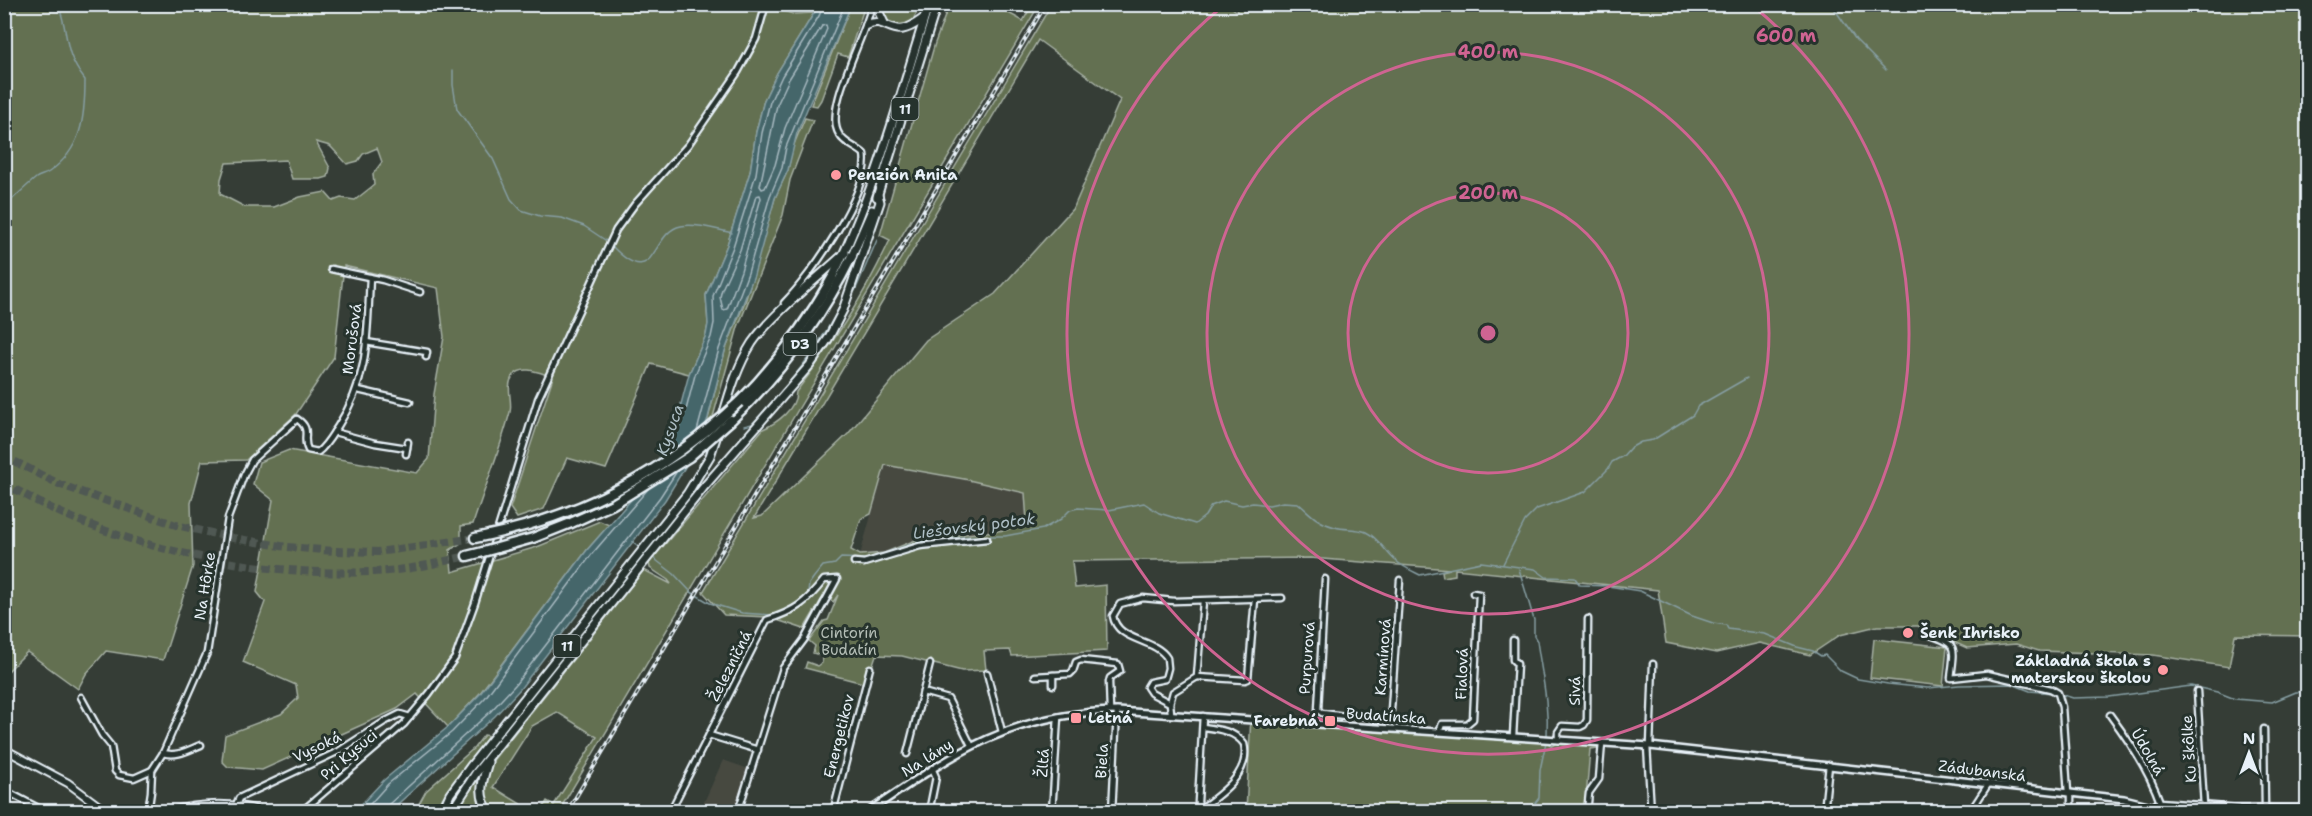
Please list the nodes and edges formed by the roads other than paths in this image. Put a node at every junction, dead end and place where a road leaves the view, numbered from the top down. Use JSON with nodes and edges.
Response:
{"nodes":[{"id":1,"x":766,"y":4,"type":"edge"},
{"id":2,"x":873,"y":4,"type":"edge"},
{"id":3,"x":928,"y":4,"type":"edge"},
{"id":4,"x":937,"y":4,"type":"edge"},
{"id":5,"x":924,"y":18,"type":"junction"},
{"id":6,"x":867,"y":25,"type":"junction"},
{"id":7,"x":886,"y":25,"type":"junction"},
{"id":8,"x":878,"y":195,"type":"junction"},
{"id":9,"x":848,"y":255,"type":"junction"},
{"id":10,"x":331,"y":269,"type":"dead end"},
{"id":11,"x":370,"y":277,"type":"junction"},
{"id":12,"x":832,"y":278,"type":"joint"},
{"id":13,"x":420,"y":292,"type":"dead end"},
{"id":14,"x":764,"y":328,"type":"junction"},
{"id":15,"x":366,"y":342,"type":"junction"},
{"id":16,"x":426,"y":357,"type":"dead end"},
{"id":17,"x":358,"y":390,"type":"junction"},
{"id":18,"x":410,"y":402,"type":"dead end"},
{"id":19,"x":297,"y":419,"type":"joint"},
{"id":20,"x":334,"y":432,"type":"junction"},
{"id":21,"x":407,"y":448,"type":"dead end"},
{"id":22,"x":475,"y":538,"type":"tunnel mouth"},
{"id":23,"x":987,"y":539,"type":"dead end"},
{"id":24,"x":467,"y":556,"type":"tunnel mouth"},
{"id":25,"x":854,"y":562,"type":"dead end"},
{"id":26,"x":1324,"y":579,"type":"dead end"},
{"id":27,"x":1400,"y":580,"type":"dead end"},
{"id":28,"x":1473,"y":593,"type":"dead end"},
{"id":29,"x":1282,"y":598,"type":"dead end"},
{"id":30,"x":1255,"y":599,"type":"junction"},
{"id":31,"x":1203,"y":601,"type":"junction"},
{"id":32,"x":1588,"y":619,"type":"dead end"},
{"id":33,"x":1925,"y":633,"type":"dead end"},
{"id":34,"x":1513,"y":640,"type":"dead end"},
{"id":35,"x":930,"y":664,"type":"dead end"},
{"id":36,"x":1517,"y":664,"type":"junction"},
{"id":37,"x":1523,"y":664,"type":"dead end"},
{"id":38,"x":1653,"y":664,"type":"dead end"},
{"id":39,"x":870,"y":668,"type":"dead end"},
{"id":40,"x":987,"y":673,"type":"dead end"},
{"id":41,"x":1053,"y":675,"type":"junction"},
{"id":42,"x":1035,"y":676,"type":"dead end"},
{"id":43,"x":1197,"y":677,"type":"junction"},
{"id":44,"x":1053,"y":685,"type":"dead end"},
{"id":45,"x":2197,"y":691,"type":"dead end"},
{"id":46,"x":923,"y":692,"type":"junction"},
{"id":47,"x":81,"y":697,"type":"dead end"},
{"id":48,"x":1170,"y":703,"type":"junction"},
{"id":49,"x":1110,"y":711,"type":"junction"},
{"id":50,"x":1117,"y":711,"type":"junction"},
{"id":51,"x":1171,"y":713,"type":"junction"},
{"id":52,"x":2110,"y":715,"type":"dead end"},
{"id":53,"x":1203,"y":716,"type":"junction"},
{"id":54,"x":1345,"y":716,"type":"junction"},
{"id":55,"x":411,"y":717,"type":"junction"},
{"id":56,"x":1058,"y":717,"type":"junction"},
{"id":57,"x":1344,"y":725,"type":"junction"},
{"id":58,"x":1203,"y":727,"type":"junction"},
{"id":59,"x":2264,"y":729,"type":"dead end"},
{"id":60,"x":1002,"y":732,"type":"junction"},
{"id":61,"x":1439,"y":732,"type":"junction"},
{"id":62,"x":709,"y":735,"type":"junction"},
{"id":63,"x":1513,"y":736,"type":"junction"},
{"id":64,"x":1558,"y":740,"type":"junction"},
{"id":65,"x":1602,"y":743,"type":"junction"},
{"id":66,"x":201,"y":745,"type":"dead end"},
{"id":67,"x":971,"y":745,"type":"junction"},
{"id":68,"x":1650,"y":746,"type":"junction"},
{"id":69,"x":4,"y":749,"type":"edge"},
{"id":70,"x":758,"y":750,"type":"junction"},
{"id":71,"x":163,"y":753,"type":"junction"},
{"id":72,"x":908,"y":754,"type":"dead end"},
{"id":73,"x":489,"y":756,"type":"junction"},
{"id":74,"x":1829,"y":765,"type":"junction"},
{"id":75,"x":932,"y":768,"type":"junction"},
{"id":76,"x":152,"y":770,"type":"junction"},
{"id":77,"x":1989,"y":783,"type":"junction"},
{"id":78,"x":4,"y":790,"type":"edge"},
{"id":79,"x":2070,"y":793,"type":"junction"},
{"id":80,"x":450,"y":794,"type":"junction"},
{"id":81,"x":2157,"y":803,"type":"junction"},
{"id":82,"x":236,"y":805,"type":"junction"},
{"id":83,"x":2204,"y":806,"type":"junction"},
{"id":84,"x":4,"y":807,"type":"edge"},
{"id":85,"x":2265,"y":808,"type":"junction"},
{"id":86,"x":2307,"y":809,"type":"edge"},
{"id":87,"x":1200,"y":810,"type":"edge"},
{"id":88,"x":13,"y":812,"type":"edge"},
{"id":89,"x":46,"y":812,"type":"edge"},
{"id":90,"x":107,"y":812,"type":"edge"},
{"id":91,"x":148,"y":812,"type":"edge"},
{"id":92,"x":166,"y":812,"type":"edge"},
{"id":93,"x":264,"y":812,"type":"edge"},
{"id":94,"x":301,"y":812,"type":"edge"},
{"id":95,"x":437,"y":812,"type":"edge"},
{"id":96,"x":442,"y":812,"type":"edge"},
{"id":97,"x":450,"y":812,"type":"edge"},
{"id":98,"x":490,"y":812,"type":"edge"},
{"id":99,"x":670,"y":812,"type":"edge"},
{"id":100,"x":738,"y":812,"type":"edge"},
{"id":101,"x":833,"y":812,"type":"edge"},
{"id":102,"x":868,"y":812,"type":"edge"},
{"id":103,"x":929,"y":812,"type":"edge"},
{"id":104,"x":1052,"y":812,"type":"edge"},
{"id":105,"x":1112,"y":812,"type":"edge"},
{"id":106,"x":1587,"y":812,"type":"edge"},
{"id":107,"x":1651,"y":812,"type":"edge"},
{"id":108,"x":1824,"y":812,"type":"edge"},
{"id":109,"x":1973,"y":812,"type":"edge"},
{"id":110,"x":2071,"y":812,"type":"edge"},
{"id":111,"x":2176,"y":812,"type":"edge"}],
"edges":[{"from":1,"to":55,"type":"street","name":"Pri Kysuci"},
{"from":2,"to":6,"type":"street"},
{"from":2,"to":7,"type":"main road"},
{"from":3,"to":5,"type":"main road","number":"11"},
{"from":4,"to":8,"type":"main road","number":"11"},
{"from":5,"to":7,"type":"main road"},
{"from":5,"to":9,"type":"main road","number":"11"},
{"from":6,"to":7,"type":"main road"},
{"from":6,"to":14,"type":"street"},
{"from":8,"to":9,"type":"main road","number":"D3"},
{"from":8,"to":73,"type":"main road","number":"11"},
{"from":9,"to":12,"type":"main road","number":"D3"},
{"from":9,"to":14,"type":"main road"},
{"from":9,"to":24,"type":"highway","number":"D3","bridge":true},
{"from":10,"to":11,"type":"street"},
{"from":11,"to":13,"type":"street"},
{"from":11,"to":15,"type":"street","name":"Morušová"},
{"from":12,"to":22,"type":"highway","number":"D3","bridge":true},
{"from":14,"to":80,"type":"main road","number":"11"},
{"from":15,"to":16,"type":"street"},
{"from":15,"to":17,"type":"street","name":"Morušová"},
{"from":17,"to":18,"type":"street"},
{"from":17,"to":20,"type":"street","name":"Morušová"},
{"from":19,"to":20,"type":"street","name":"Morušová"},
{"from":19,"to":71,"type":"street","name":"Na Hôrke"},
{"from":20,"to":21,"type":"street"},
{"from":23,"to":25,"type":"street"},
{"from":26,"to":54,"type":"street","name":"Purpurová"},
{"from":27,"to":54,"type":"street","name":"Karmínová"},
{"from":28,"to":61,"type":"street","name":"Fialová"},
{"from":29,"to":30,"type":"street"},
{"from":30,"to":31,"type":"street"},
{"from":30,"to":43,"type":"street"},
{"from":31,"to":43,"type":"street"},
{"from":31,"to":48,"type":"street"},
{"from":32,"to":64,"type":"street","name":"Sivá"},
{"from":33,"to":79,"type":"street"},
{"from":34,"to":36,"type":"street"},
{"from":35,"to":46,"type":"street"},
{"from":36,"to":37,"type":"street"},
{"from":36,"to":63,"type":"street"},
{"from":38,"to":68,"type":"street"},
{"from":39,"to":101,"type":"street","name":"Energetikov"},
{"from":40,"to":60,"type":"street"},
{"from":41,"to":42,"type":"street"},
{"from":41,"to":44,"type":"street"},
{"from":41,"to":49,"type":"street"},
{"from":43,"to":48,"type":"street"},
{"from":45,"to":83,"type":"street","name":"Ku škôlke"},
{"from":46,"to":67,"type":"street"},
{"from":46,"to":72,"type":"street"},
{"from":47,"to":76,"type":"street"},
{"from":48,"to":51,"type":"street"},
{"from":49,"to":50,"type":"street","name":"Na lány"},
{"from":49,"to":56,"type":"street","name":"Na lány"},
{"from":50,"to":51,"type":"street","name":"Budatínska"},
{"from":50,"to":105,"type":"street","name":"Biela"},
{"from":51,"to":53,"type":"street","name":"Budatínska"},
{"from":52,"to":81,"type":"street","name":"Údolná"},
{"from":53,"to":57,"type":"street","name":"Budatínska"},
{"from":53,"to":58,"type":"street"},
{"from":54,"to":57,"type":"street"},
{"from":55,"to":82,"type":"street","name":"Vysoká"},
{"from":55,"to":94,"type":"street","name":"Pri Kysuci"},
{"from":56,"to":60,"type":"street","name":"Na lány"},
{"from":56,"to":104,"type":"street","name":"Žltá"},
{"from":57,"to":61,"type":"street","name":"Budatínska"},
{"from":58,"to":87,"type":"street"},
{"from":58,"to":87,"type":"street"},
{"from":59,"to":85,"type":"street"},
{"from":60,"to":67,"type":"street","name":"Na lány"},
{"from":61,"to":63,"type":"street","name":"Budatínska"},
{"from":62,"to":70,"type":"street"},
{"from":62,"to":70,"type":"street","name":"Železničná"},
{"from":62,"to":99,"type":"street","name":"Železničná"},
{"from":63,"to":64,"type":"street","name":"Budatínska"},
{"from":64,"to":65,"type":"street","name":"Budatínska"},
{"from":65,"to":68,"type":"street","name":"Budatínska"},
{"from":65,"to":106,"type":"street"},
{"from":66,"to":71,"type":"street"},
{"from":67,"to":75,"type":"street","name":"Na lány"},
{"from":68,"to":74,"type":"street","name":"Zádubanská"},
{"from":68,"to":107,"type":"street"},
{"from":69,"to":90,"type":"main road"},
{"from":70,"to":100,"type":"street"},
{"from":71,"to":76,"type":"street","name":"Na Hôrke"},
{"from":73,"to":97,"type":"main road","number":"11"},
{"from":73,"to":98,"type":"main road"},
{"from":74,"to":77,"type":"street","name":"Zádubanská"},
{"from":74,"to":108,"type":"street"},
{"from":75,"to":102,"type":"street","name":"Na lány"},
{"from":75,"to":103,"type":"street"},
{"from":76,"to":91,"type":"street","name":"Na Hôrke"},
{"from":77,"to":79,"type":"street","name":"Zádubanská"},
{"from":77,"to":109,"type":"street"},
{"from":78,"to":89,"type":"street"},
{"from":79,"to":81,"type":"street","name":"Zádubanská"},
{"from":79,"to":110,"type":"street"},
{"from":80,"to":95,"type":"main road"},
{"from":80,"to":96,"type":"main road","number":"11"},
{"from":81,"to":83,"type":"street","name":"Zádubanská"},
{"from":81,"to":111,"type":"street"},
{"from":82,"to":92,"type":"main road"},
{"from":82,"to":93,"type":"main road"},
{"from":83,"to":85,"type":"street","name":"Zádubanská"},
{"from":84,"to":88,"type":"street"},
{"from":85,"to":86,"type":"street","name":"Zádubanská"}]}
